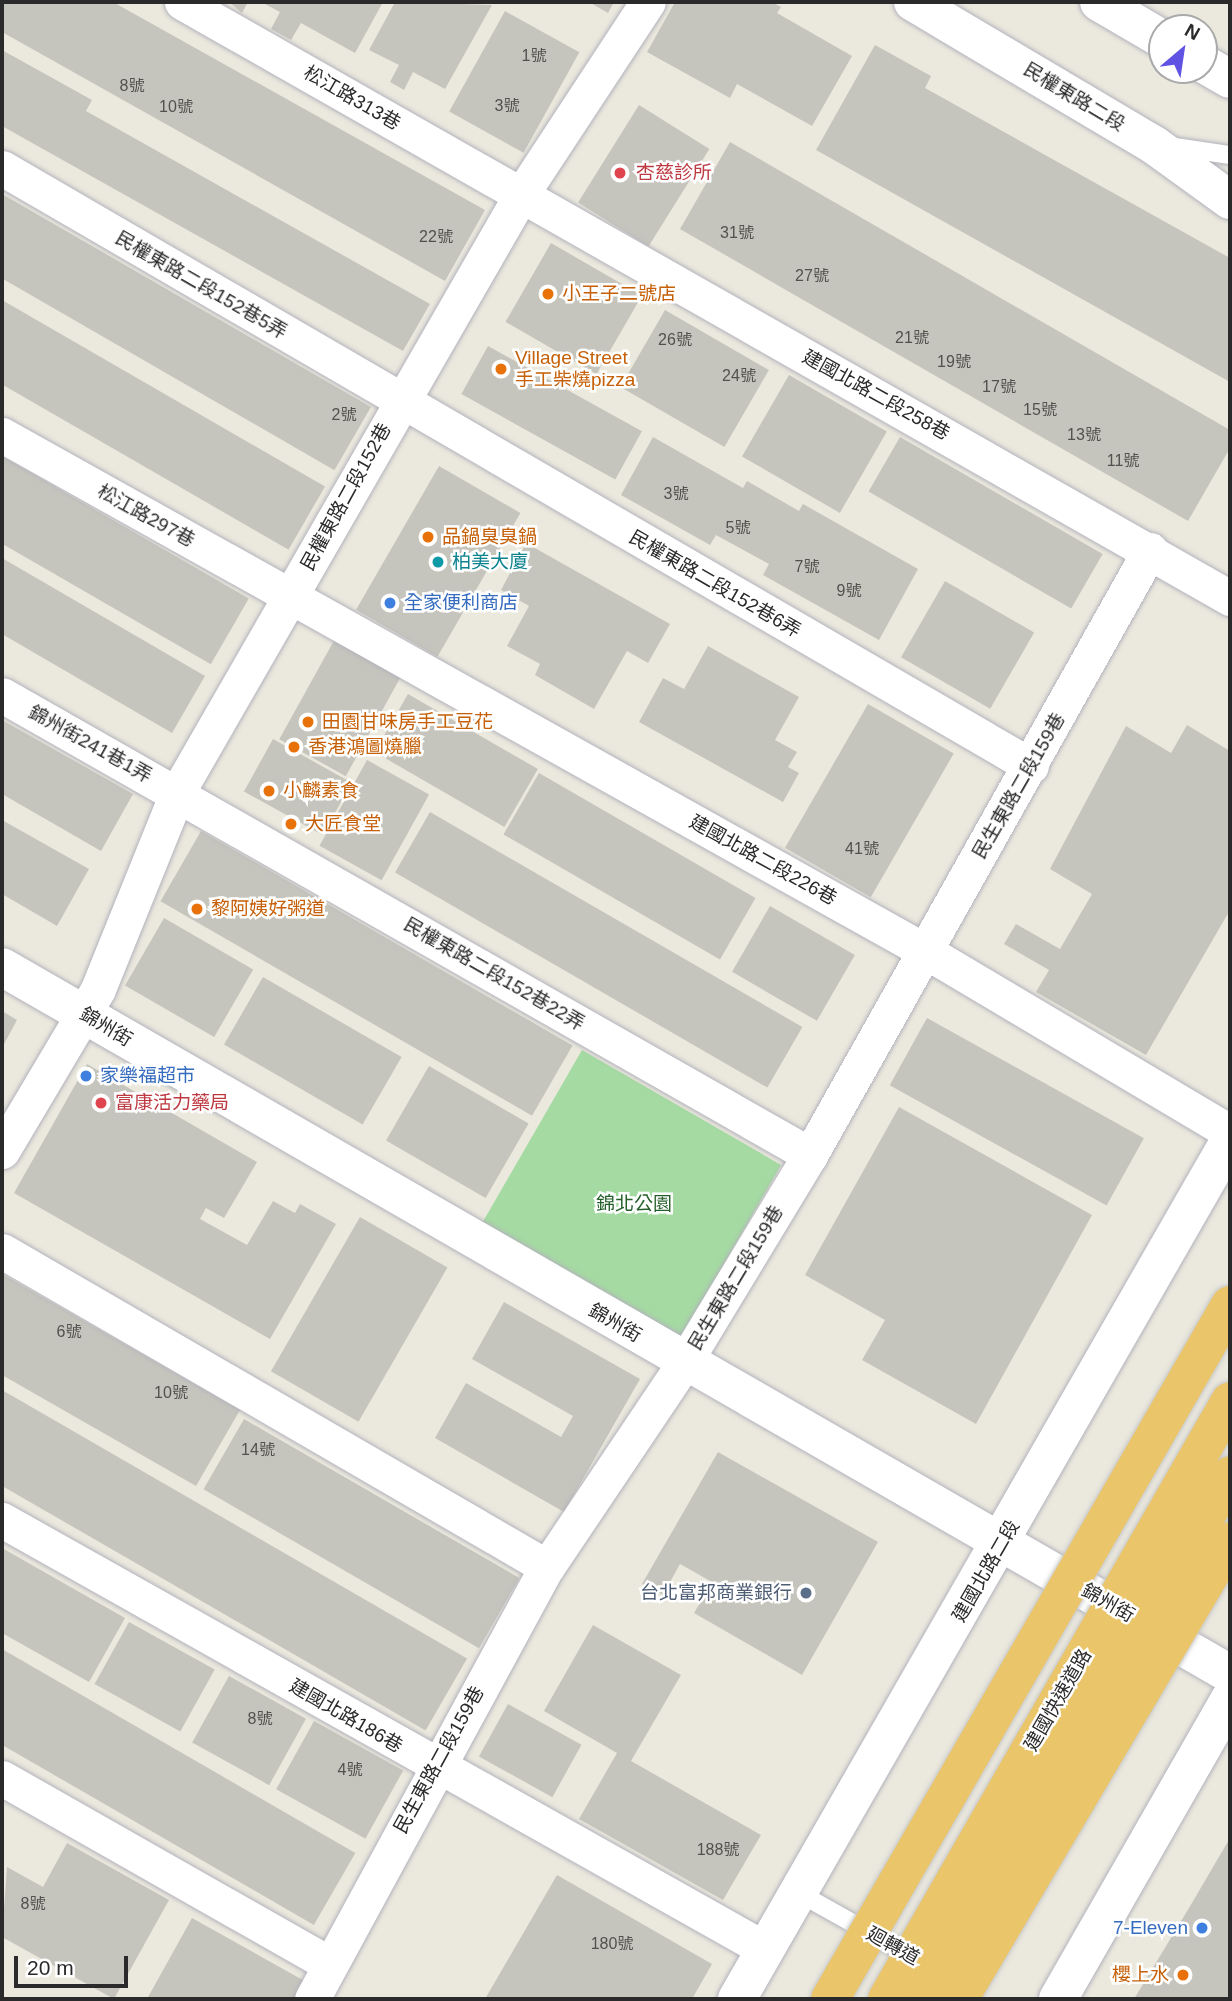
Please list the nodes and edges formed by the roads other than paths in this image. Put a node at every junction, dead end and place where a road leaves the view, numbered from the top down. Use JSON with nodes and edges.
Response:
{"nodes":[{"id":1,"x":183,"y":2,"type":"edge"},
{"id":2,"x":648,"y":2,"type":"edge"},
{"id":3,"x":914,"y":2,"type":"edge"},
{"id":4,"x":1099,"y":2,"type":"edge"},
{"id":5,"x":1148,"y":31,"type":"edge"},
{"id":6,"x":1154,"y":145,"type":"junction"},
{"id":7,"x":1230,"y":155,"type":"edge"},
{"id":8,"x":2,"y":168,"type":"edge"},
{"id":9,"x":521,"y":194,"type":"junction"},
{"id":10,"x":1230,"y":200,"type":"edge"},
{"id":11,"x":400,"y":401,"type":"junction"},
{"id":12,"x":2,"y":435,"type":"edge"},
{"id":13,"x":1150,"y":550,"type":"junction"},
{"id":14,"x":290,"y":597,"type":"junction"},
{"id":15,"x":1230,"y":598,"type":"edge"},
{"id":16,"x":2,"y":695,"type":"edge"},
{"id":17,"x":1031,"y":766,"type":"junction"},
{"id":18,"x":177,"y":793,"type":"junction"},
{"id":19,"x":925,"y":951,"type":"junction"},
{"id":20,"x":2,"y":967,"type":"edge"},
{"id":21,"x":80,"y":1010,"type":"junction"},
{"id":22,"x":1230,"y":1132,"type":"edge"},
{"id":23,"x":1230,"y":1140,"type":"edge"},
{"id":24,"x":2,"y":1151,"type":"edge"},
{"id":25,"x":810,"y":1155,"type":"junction"},
{"id":26,"x":2,"y":1251,"type":"edge"},
{"id":27,"x":1230,"y":1306,"type":"edge"},
{"id":28,"x":684,"y":1363,"type":"junction"},
{"id":29,"x":1230,"y":1401,"type":"edge"},
{"id":30,"x":1230,"y":1475,"type":"edge"},
{"id":31,"x":2,"y":1521,"type":"edge"},
{"id":32,"x":1230,"y":1541,"type":"edge"},
{"id":33,"x":1003,"y":1543,"type":"junction"},
{"id":34,"x":547,"y":1567,"type":"junction"},
{"id":35,"x":1230,"y":1674,"type":"edge"},
{"id":36,"x":1230,"y":1699,"type":"edge"},
{"id":37,"x":435,"y":1766,"type":"junction"},
{"id":38,"x":2,"y":1778,"type":"edge"},
{"id":39,"x":799,"y":1893,"type":"junction"},
{"id":40,"x":765,"y":1949,"type":"junction"},
{"id":41,"x":330,"y":1965,"type":"junction"},
{"id":42,"x":312,"y":1999,"type":"edge"},
{"id":43,"x":737,"y":1999,"type":"edge"},
{"id":44,"x":830,"y":1999,"type":"edge"},
{"id":45,"x":887,"y":1999,"type":"edge"},
{"id":46,"x":923,"y":1999,"type":"edge"},
{"id":47,"x":959,"y":1999,"type":"edge"},
{"id":48,"x":987,"y":1999,"type":"edge"},
{"id":49,"x":1058,"y":1999,"type":"edge"}],
"edges":[{"from":1,"to":9,"type":"street","name":"松江路313巷"},
{"from":2,"to":9,"type":"street","name":"民權東路二段152巷"},
{"from":3,"to":6,"type":"street","name":"民權東路二段"},
{"from":4,"to":5,"type":"street"},
{"from":6,"to":7,"type":"lane"},
{"from":6,"to":10,"type":"street","name":"民權東路二段"},
{"from":8,"to":11,"type":"street","name":"民權東路二段152巷5弄"},
{"from":9,"to":11,"type":"street","name":"民權東路二段152巷"},
{"from":9,"to":13,"type":"street","name":"建國北路二段258巷"},
{"from":11,"to":14,"type":"street","name":"民權東路二段152巷"},
{"from":11,"to":17,"type":"street","name":"民權東路二段152巷6弄"},
{"from":12,"to":14,"type":"street","name":"松江路297巷"},
{"from":13,"to":15,"type":"street","name":"建國北路二段258巷"},
{"from":13,"to":17,"type":"street","name":"民生東路二段159巷"},
{"from":14,"to":18,"type":"street","name":"民權東路二段152巷"},
{"from":14,"to":19,"type":"street","name":"建國北路二段226巷"},
{"from":16,"to":18,"type":"street","name":"錦州街241巷1弄"},
{"from":17,"to":19,"type":"street","name":"民生東路二段159巷"},
{"from":18,"to":21,"type":"street","name":"民權東路二段152巷"},
{"from":18,"to":25,"type":"street","name":"民權東路二段152巷22弄"},
{"from":19,"to":22,"type":"street","name":"建國北路二段226巷"},
{"from":19,"to":25,"type":"street","name":"民生東路二段159巷"},
{"from":20,"to":21,"type":"street","name":"錦州街"},
{"from":21,"to":24,"type":"street","name":"民權東路二段152巷"},
{"from":21,"to":28,"type":"street","name":"錦州街"},
{"from":23,"to":33,"type":"street","name":"建國北路二段"},
{"from":25,"to":28,"type":"street","name":"民生東路二段159巷"},
{"from":26,"to":34,"type":"street"},
{"from":27,"to":44,"type":"highway","bridge":true},
{"from":28,"to":33,"type":"street","name":"錦州街"},
{"from":28,"to":34,"type":"street","name":"民生東路二段159巷"},
{"from":29,"to":45,"type":"highway","name":"建國快速道路","bridge":true},
{"from":30,"to":46,"type":"highway","name":"建國快速道路","bridge":true},
{"from":31,"to":37,"type":"street","name":"建國北路186巷"},
{"from":32,"to":47,"type":"highway","bridge":true},
{"from":33,"to":35,"type":"street","name":"錦州街"},
{"from":33,"to":39,"type":"street","name":"建國北路二段"},
{"from":34,"to":37,"type":"street","name":"民生東路二段159巷"},
{"from":36,"to":49,"type":"street"},
{"from":37,"to":40,"type":"street","name":"建國北路186巷"},
{"from":37,"to":41,"type":"street","name":"民生東路二段159巷"},
{"from":38,"to":41,"type":"street"},
{"from":39,"to":40,"type":"street","name":"建國北路二段"},
{"from":39,"to":48,"type":"lane","name":"廻轉道"},
{"from":40,"to":43,"type":"street","name":"建國北路二段"},
{"from":41,"to":42,"type":"street","name":"民生東路二段159巷"}]}
